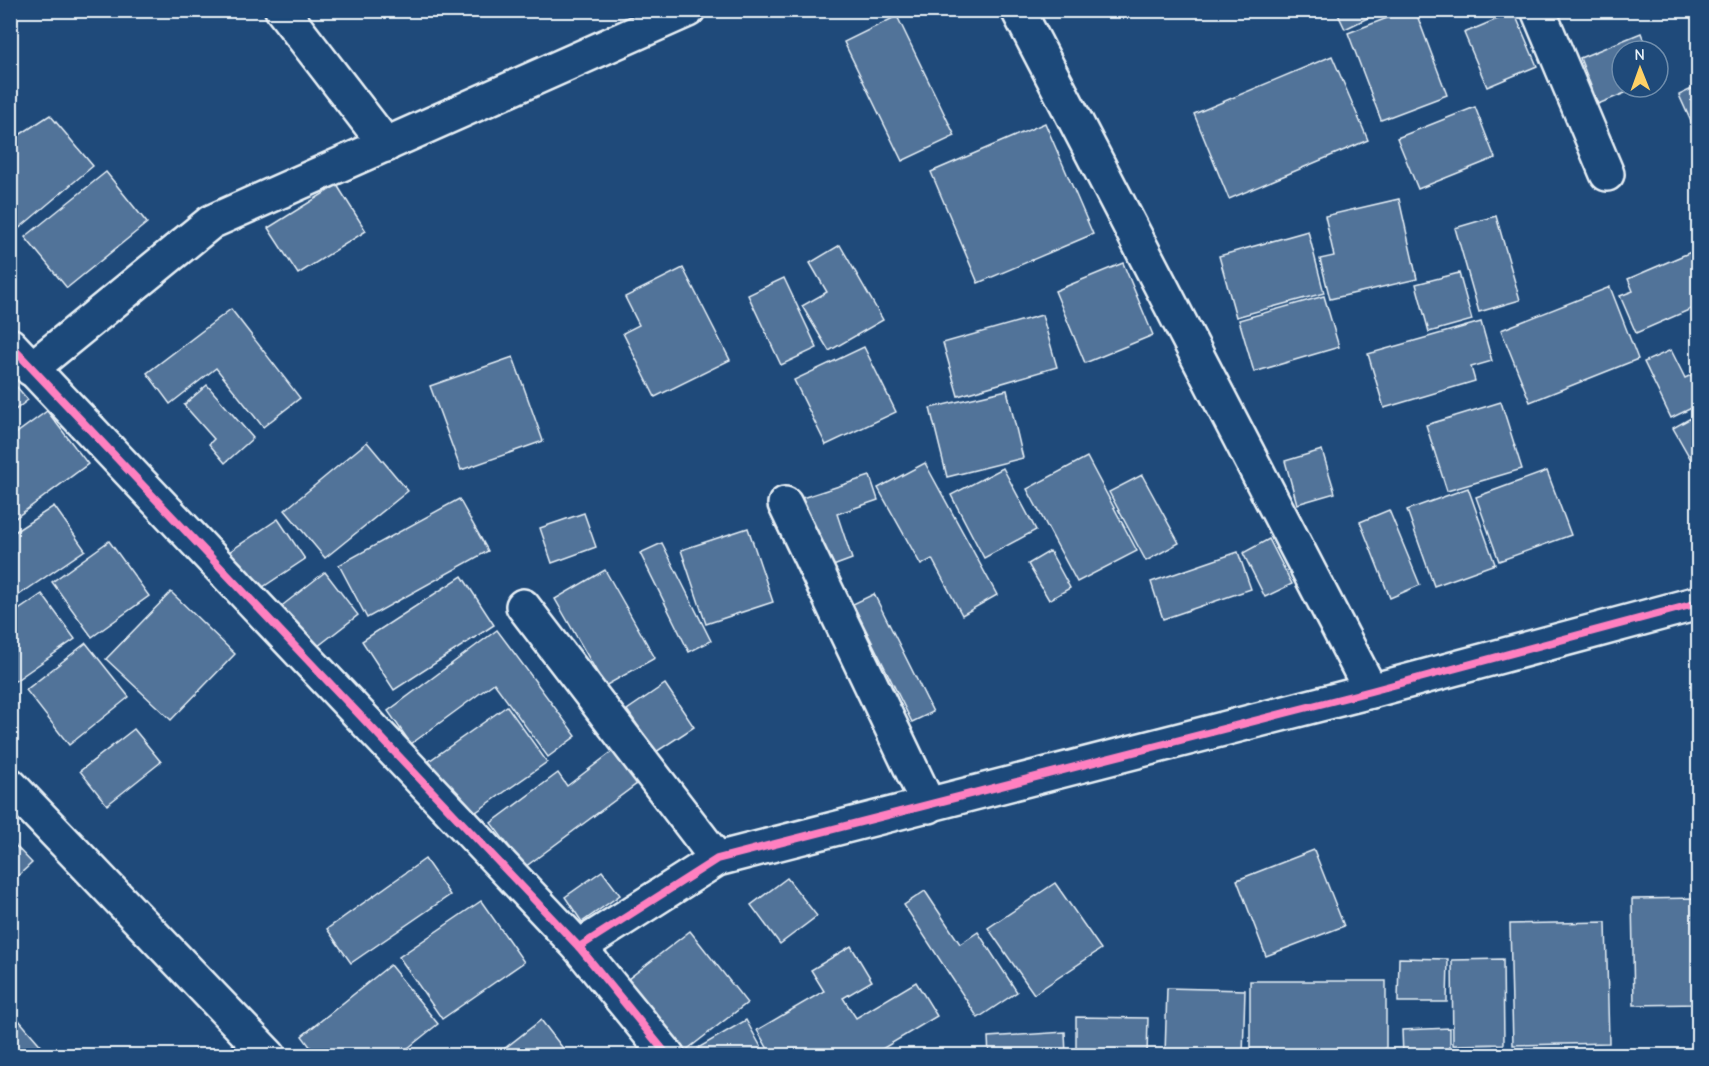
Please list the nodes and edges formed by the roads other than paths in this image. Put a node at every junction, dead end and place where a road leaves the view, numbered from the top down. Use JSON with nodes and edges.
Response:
{"nodes":[{"id":1,"x":282,"y":10,"type":"edge"},
{"id":2,"x":688,"y":10,"type":"edge"},
{"id":3,"x":1018,"y":10,"type":"edge"},
{"id":4,"x":1538,"y":10,"type":"edge"},
{"id":5,"x":386,"y":145,"type":"junction"},
{"id":6,"x":1607,"y":174,"type":"dead end"},
{"id":7,"x":10,"y":345,"type":"edge"},
{"id":8,"x":32,"y":369,"type":"junction"},
{"id":9,"x":785,"y":504,"type":"dead end"},
{"id":10,"x":1698,"y":603,"type":"edge"},
{"id":11,"x":523,"y":606,"type":"dead end"},
{"id":12,"x":1371,"y":691,"type":"junction"},
{"id":13,"x":10,"y":785,"type":"edge"},
{"id":14,"x":929,"y":806,"type":"junction"},
{"id":15,"x":717,"y":859,"type":"junction"},
{"id":16,"x":579,"y":947,"type":"junction"},
{"id":17,"x":269,"y":1056,"type":"edge"},
{"id":18,"x":668,"y":1056,"type":"edge"}],
"edges":[{"from":1,"to":5,"type":"street"},
{"from":2,"to":5,"type":"street"},
{"from":3,"to":12,"type":"street"},
{"from":4,"to":6,"type":"street"},
{"from":5,"to":8,"type":"street"},
{"from":7,"to":8,"type":"street"},
{"from":8,"to":16,"type":"street"},
{"from":9,"to":14,"type":"street"},
{"from":10,"to":12,"type":"street"},
{"from":11,"to":15,"type":"street"},
{"from":12,"to":14,"type":"street"},
{"from":13,"to":17,"type":"street"},
{"from":14,"to":15,"type":"street"},
{"from":15,"to":16,"type":"street"},
{"from":16,"to":18,"type":"street"}]}
